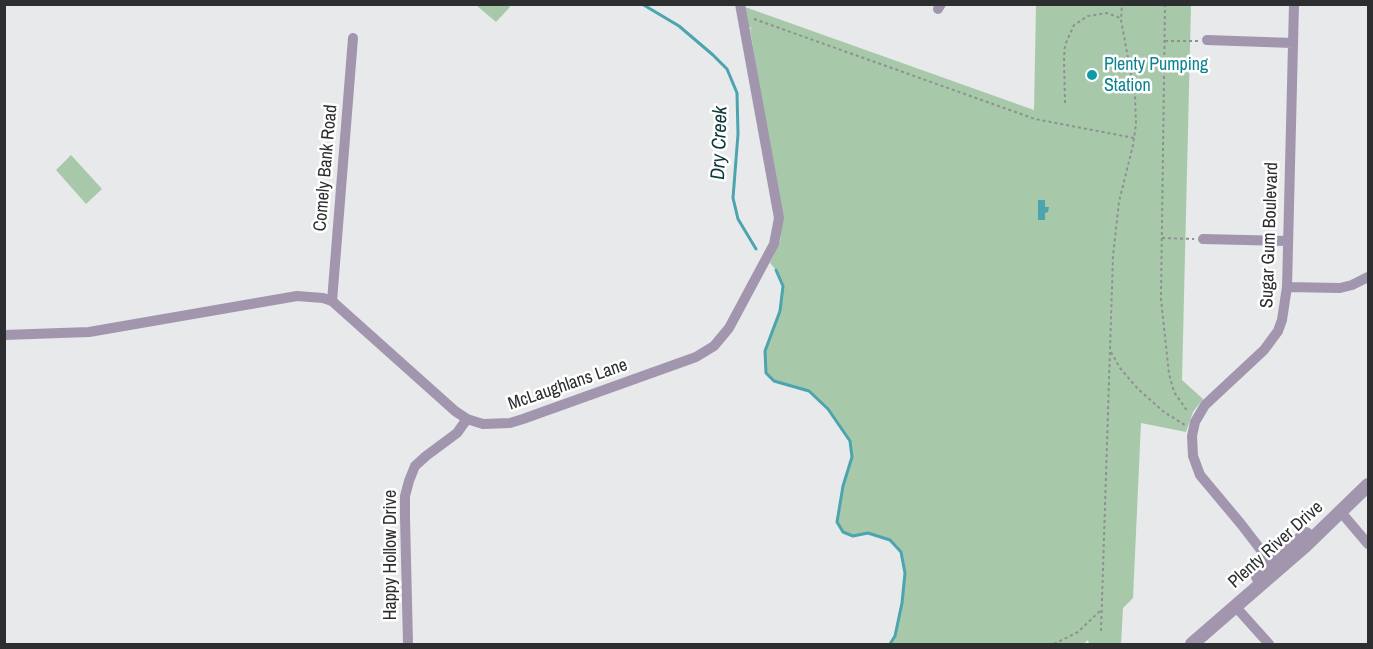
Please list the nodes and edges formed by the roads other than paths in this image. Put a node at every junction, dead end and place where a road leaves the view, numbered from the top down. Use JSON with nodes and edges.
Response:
{"nodes":[{"id":1,"x":740,"y":4,"type":"edge"},
{"id":2,"x":1294,"y":4,"type":"edge"},
{"id":3,"x":353,"y":38,"type":"dead end"},
{"id":4,"x":1207,"y":40,"type":"road end"},
{"id":5,"x":1293,"y":43,"type":"junction"},
{"id":6,"x":1203,"y":239,"type":"road end"},
{"id":7,"x":1287,"y":241,"type":"junction"},
{"id":8,"x":1368,"y":277,"type":"edge"},
{"id":9,"x":1287,"y":287,"type":"junction"},
{"id":10,"x":332,"y":301,"type":"junction"},
{"id":11,"x":4,"y":335,"type":"edge"},
{"id":12,"x":467,"y":419,"type":"junction"},
{"id":13,"x":1368,"y":485,"type":"edge"},
{"id":14,"x":1340,"y":511,"type":"junction"},
{"id":15,"x":1368,"y":544,"type":"edge"},
{"id":16,"x":1278,"y":562,"type":"junction"},
{"id":17,"x":1235,"y":606,"type":"junction"},
{"id":18,"x":408,"y":645,"type":"edge"},
{"id":19,"x":1192,"y":645,"type":"edge"},
{"id":20,"x":1269,"y":645,"type":"edge"}],
"edges":[{"from":1,"to":12,"type":"street","name":"McLaughlans Lane"},
{"from":2,"to":5,"type":"street","name":"Sugar Gum Boulevard"},
{"from":3,"to":10,"type":"street","name":"Comely Bank Road"},
{"from":4,"to":5,"type":"street"},
{"from":5,"to":7,"type":"street","name":"Sugar Gum Boulevard"},
{"from":6,"to":7,"type":"street"},
{"from":7,"to":9,"type":"street","name":"Sugar Gum Boulevard"},
{"from":8,"to":9,"type":"street"},
{"from":9,"to":16,"type":"street","name":"Sugar Gum Boulevard"},
{"from":10,"to":11,"type":"street"},
{"from":10,"to":12,"type":"street","name":"McLaughlans Lane"},
{"from":12,"to":18,"type":"street","name":"Happy Hollow Drive"},
{"from":13,"to":14,"type":"street","name":"Plenty River Drive"},
{"from":14,"to":15,"type":"street"},
{"from":14,"to":16,"type":"street","name":"Plenty River Drive"},
{"from":16,"to":17,"type":"street","name":"Plenty River Drive"},
{"from":17,"to":19,"type":"street","name":"Plenty River Drive"},
{"from":17,"to":20,"type":"street"}]}
